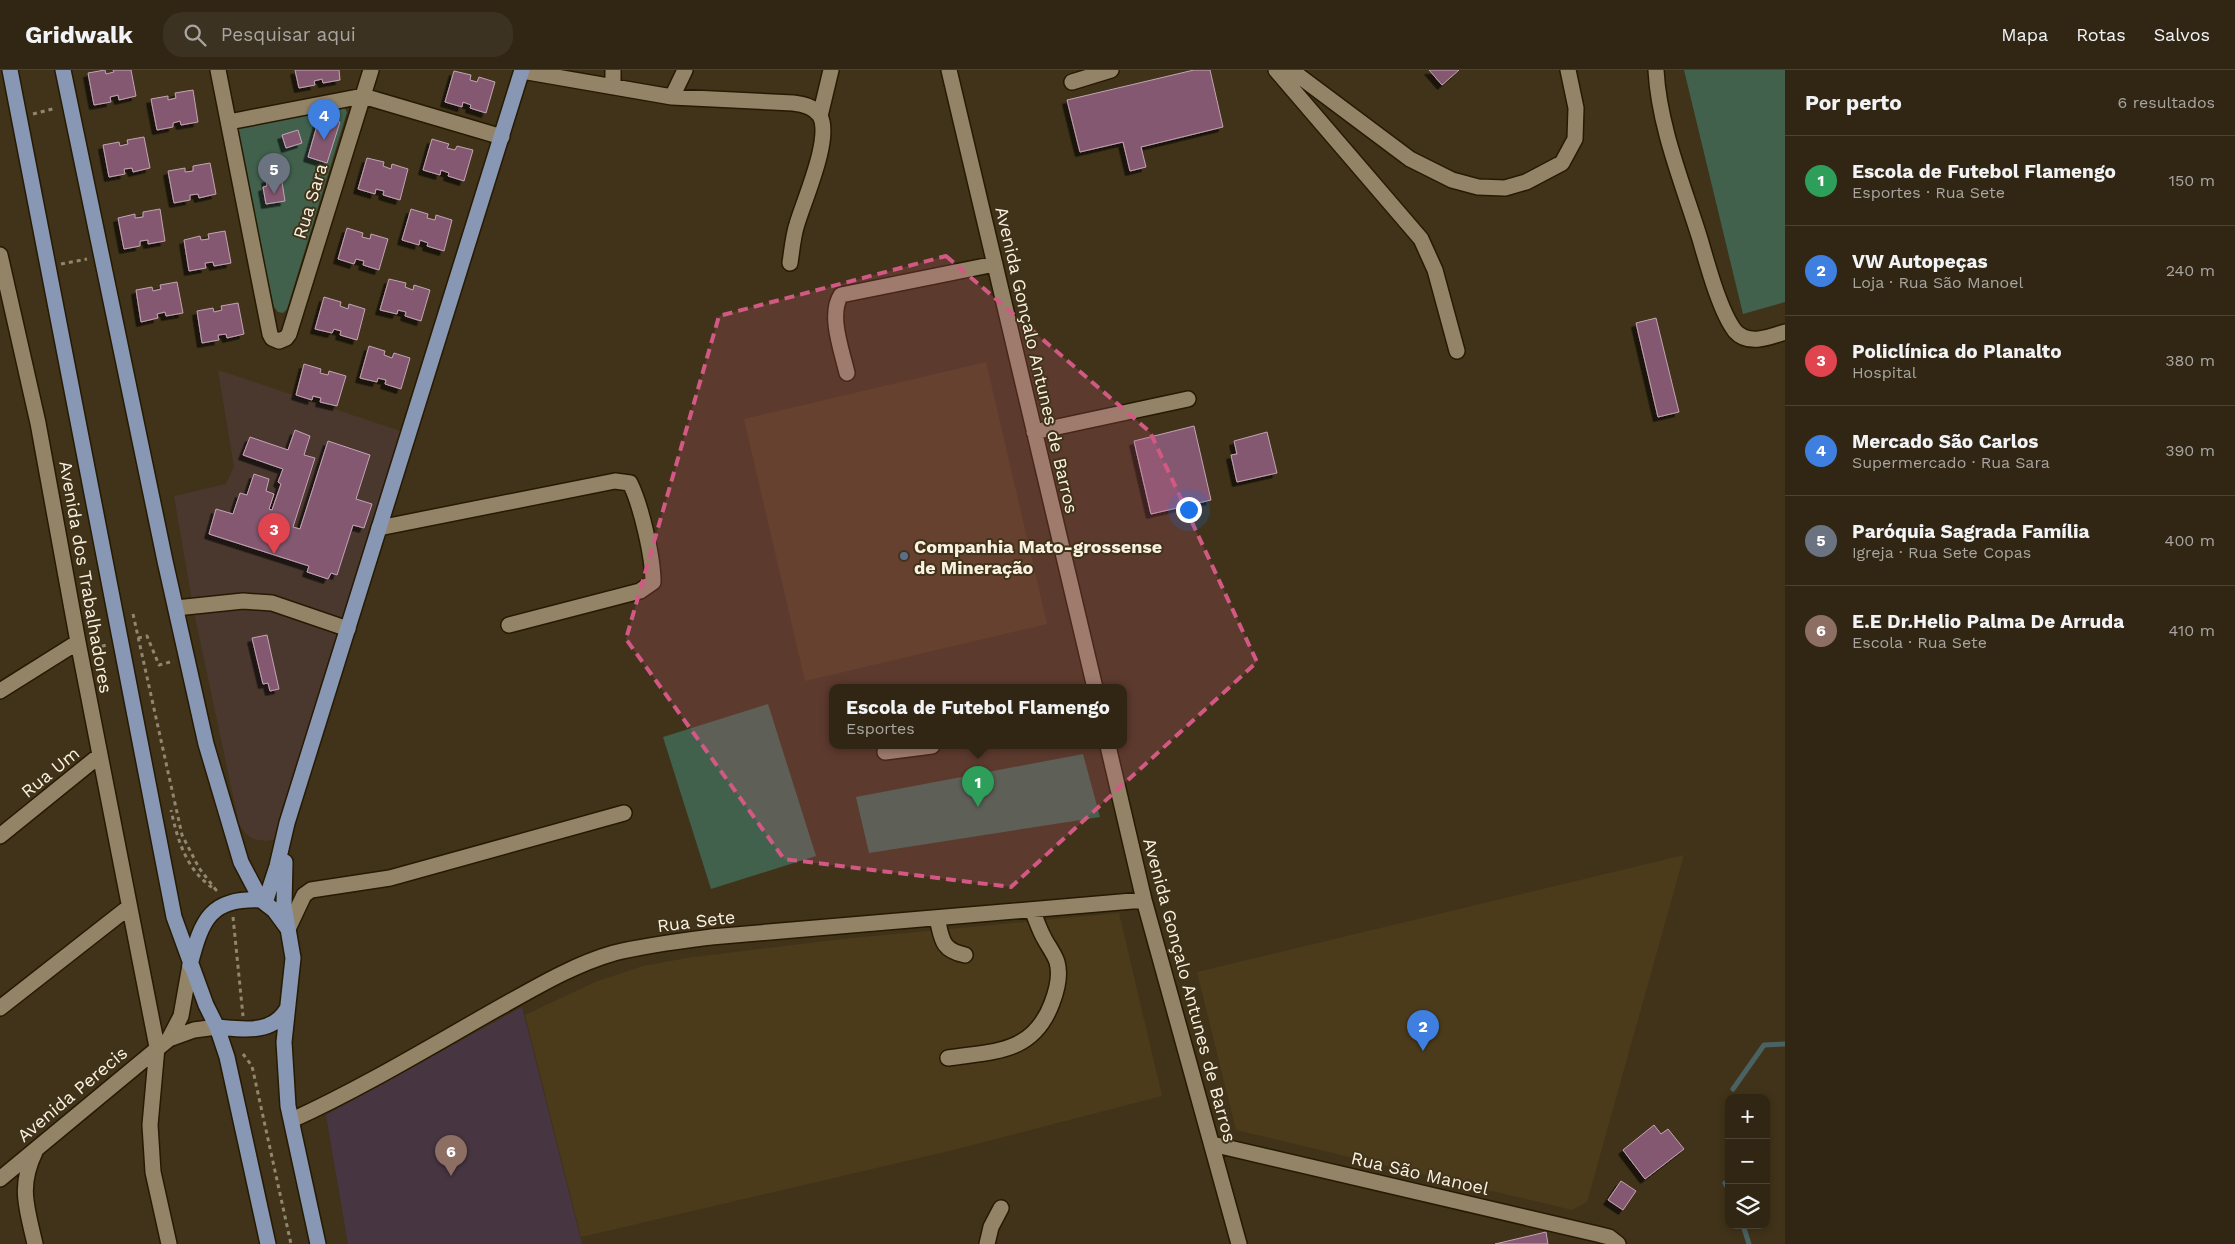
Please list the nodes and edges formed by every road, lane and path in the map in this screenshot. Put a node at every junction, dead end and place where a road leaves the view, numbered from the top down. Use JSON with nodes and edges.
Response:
{"nodes":[{"id":1,"x":10,"y":70,"type":"edge"},
{"id":2,"x":63,"y":70,"type":"edge"},
{"id":3,"x":218,"y":70,"type":"edge"},
{"id":4,"x":358,"y":70,"type":"edge"},
{"id":5,"x":371,"y":70,"type":"edge"},
{"id":6,"x":522,"y":70,"type":"edge"},
{"id":7,"x":614,"y":70,"type":"edge"},
{"id":8,"x":685,"y":70,"type":"edge"},
{"id":9,"x":831,"y":70,"type":"edge"},
{"id":10,"x":950,"y":70,"type":"edge"},
{"id":11,"x":1111,"y":70,"type":"edge"},
{"id":12,"x":1276,"y":70,"type":"edge"},
{"id":13,"x":1291,"y":70,"type":"edge"},
{"id":14,"x":1568,"y":70,"type":"edge"},
{"id":15,"x":1656,"y":70,"type":"edge"},
{"id":16,"x":1072,"y":82,"type":"dead end"},
{"id":17,"x":613,"y":87,"type":"junction"},
{"id":18,"x":363,"y":96,"type":"junction"},
{"id":19,"x":672,"y":97,"type":"junction"},
{"id":20,"x":820,"y":116,"type":"junction"},
{"id":21,"x":228,"y":122,"type":"junction"},
{"id":22,"x":502,"y":138,"type":"junction"},
{"id":23,"x":0,"y":255,"type":"edge"},
{"id":24,"x":82,"y":260,"type":"dead end"},
{"id":25,"x":790,"y":263,"type":"dead end"},
{"id":26,"x":60,"y":264,"type":"dead end"},
{"id":27,"x":995,"y":264,"type":"junction"},
{"id":28,"x":2,"y":279,"type":"edge"},
{"id":29,"x":1785,"y":332,"type":"edge"},
{"id":30,"x":1457,"y":351,"type":"dead end"},
{"id":31,"x":847,"y":374,"type":"dead end"},
{"id":32,"x":1188,"y":399,"type":"dead end"},
{"id":33,"x":1034,"y":432,"type":"junction"},
{"id":34,"x":379,"y":528,"type":"junction"},
{"id":35,"x":176,"y":608,"type":"junction"},
{"id":36,"x":509,"y":625,"type":"dead end"},
{"id":37,"x":348,"y":629,"type":"junction"},
{"id":38,"x":78,"y":642,"type":"junction"},
{"id":39,"x":1094,"y":684,"type":"edge"},
{"id":40,"x":0,"y":691,"type":"edge"},
{"id":41,"x":908,"y":749,"type":"edge"},
{"id":42,"x":1109,"y":749,"type":"edge"},
{"id":43,"x":885,"y":752,"type":"dead end"},
{"id":44,"x":100,"y":756,"type":"junction"},
{"id":45,"x":624,"y":813,"type":"dead end"},
{"id":46,"x":287,"y":823,"type":"junction"},
{"id":47,"x":0,"y":836,"type":"edge"},
{"id":48,"x":216,"y":890,"type":"dead end"},
{"id":49,"x":1144,"y":900,"type":"junction"},
{"id":50,"x":232,"y":901,"type":"junction"},
{"id":51,"x":263,"y":901,"type":"junction"},
{"id":52,"x":129,"y":906,"type":"junction"},
{"id":53,"x":1032,"y":910,"type":"junction"},
{"id":54,"x":938,"y":918,"type":"junction"},
{"id":55,"x":288,"y":929,"type":"junction"},
{"id":56,"x":965,"y":955,"type":"dead end"},
{"id":57,"x":190,"y":965,"type":"junction"},
{"id":58,"x":0,"y":1008,"type":"edge"},
{"id":59,"x":288,"y":1008,"type":"junction"},
{"id":60,"x":216,"y":1026,"type":"junction"},
{"id":61,"x":244,"y":1029,"type":"junction"},
{"id":62,"x":163,"y":1043,"type":"junction"},
{"id":63,"x":948,"y":1058,"type":"dead end"},
{"id":64,"x":292,"y":1120,"type":"junction"},
{"id":65,"x":1212,"y":1144,"type":"junction"},
{"id":66,"x":36,"y":1149,"type":"junction"},
{"id":67,"x":1,"y":1179,"type":"edge"},
{"id":68,"x":25,"y":1191,"type":"junction"},
{"id":69,"x":1001,"y":1208,"type":"dead end"},
{"id":70,"x":35,"y":1244,"type":"edge"},
{"id":71,"x":169,"y":1244,"type":"edge"},
{"id":72,"x":268,"y":1244,"type":"edge"},
{"id":73,"x":318,"y":1244,"type":"edge"},
{"id":74,"x":987,"y":1244,"type":"edge"},
{"id":75,"x":1239,"y":1244,"type":"edge"},
{"id":76,"x":1618,"y":1244,"type":"edge"}],
"edges":[{"from":1,"to":57,"type":"main road"},
{"from":2,"to":35,"type":"main road"},
{"from":3,"to":21,"type":"street"},
{"from":4,"to":18,"type":"street"},
{"from":5,"to":18,"type":"street","name":"Rua Sara"},
{"from":6,"to":17,"type":"street"},
{"from":6,"to":22,"type":"main road"},
{"from":7,"to":17,"type":"street"},
{"from":8,"to":19,"type":"street"},
{"from":9,"to":20,"type":"street"},
{"from":10,"to":27,"type":"street","name":"Avenida Gonçalo Antunes de Barros"},
{"from":11,"to":16,"type":"street"},
{"from":12,"to":30,"type":"street"},
{"from":13,"to":14,"type":"street"},
{"from":15,"to":29,"type":"street"},
{"from":17,"to":19,"type":"street"},
{"from":18,"to":21,"type":"street"},
{"from":18,"to":21,"type":"street","name":"Rua Sara"},
{"from":18,"to":22,"type":"street"},
{"from":19,"to":20,"type":"street"},
{"from":20,"to":25,"type":"street"},
{"from":22,"to":34,"type":"main road"},
{"from":23,"to":28,"type":"street","name":"Avenida dos Trabalhadores"},
{"from":24,"to":26,"type":"path"},
{"from":27,"to":31,"type":"street"},
{"from":27,"to":33,"type":"street","name":"Avenida Gonçalo Antunes de Barros"},
{"from":28,"to":38,"type":"street","name":"Avenida dos Trabalhadores"},
{"from":32,"to":33,"type":"street"},
{"from":33,"to":39,"type":"street","name":"Avenida Gonçalo Antunes de Barros"},
{"from":34,"to":36,"type":"street"},
{"from":34,"to":37,"type":"main road"},
{"from":35,"to":37,"type":"street"},
{"from":35,"to":51,"type":"main road"},
{"from":37,"to":46,"type":"main road"},
{"from":38,"to":40,"type":"street"},
{"from":38,"to":44,"type":"street","name":"Avenida dos Trabalhadores"},
{"from":41,"to":43,"type":"street"},
{"from":42,"to":49,"type":"street","name":"Avenida Gonçalo Antunes de Barros"},
{"from":44,"to":47,"type":"street","name":"Rua Um"},
{"from":44,"to":52,"type":"street","name":"Avenida dos Trabalhadores"},
{"from":45,"to":55,"type":"street"},
{"from":46,"to":51,"type":"main road"},
{"from":46,"to":55,"type":"main road"},
{"from":48,"to":50,"type":"path"},
{"from":49,"to":53,"type":"street","name":"Rua Sete"},
{"from":49,"to":65,"type":"street","name":"Avenida Gonçalo Antunes de Barros"},
{"from":50,"to":51,"type":"main road"},
{"from":50,"to":57,"type":"main road"},
{"from":50,"to":61,"type":"path"},
{"from":51,"to":55,"type":"main road"},
{"from":52,"to":58,"type":"street"},
{"from":52,"to":62,"type":"street","name":"Avenida dos Trabalhadores"},
{"from":53,"to":54,"type":"street","name":"Rua Sete"},
{"from":53,"to":63,"type":"street"},
{"from":54,"to":56,"type":"street"},
{"from":54,"to":64,"type":"street","name":"Rua Sete"},
{"from":55,"to":59,"type":"main road"},
{"from":57,"to":60,"type":"main road"},
{"from":57,"to":62,"type":"street","name":"Avenida Perecis"},
{"from":59,"to":61,"type":"main road"},
{"from":59,"to":64,"type":"main road"},
{"from":60,"to":61,"type":"main road"},
{"from":60,"to":62,"type":"street","name":"Avenida Perecis"},
{"from":60,"to":72,"type":"main road"},
{"from":62,"to":66,"type":"street","name":"Avenida Perecis"},
{"from":62,"to":71,"type":"street"},
{"from":64,"to":73,"type":"main road"},
{"from":65,"to":75,"type":"street","name":"Avenida Gonçalo Antunes de Barros"},
{"from":65,"to":76,"type":"street","name":"Rua São Manoel"},
{"from":66,"to":67,"type":"street","name":"Avenida Perecis"},
{"from":66,"to":68,"type":"street"},
{"from":67,"to":68,"type":"street"},
{"from":68,"to":70,"type":"street"},
{"from":69,"to":74,"type":"street"}]}
